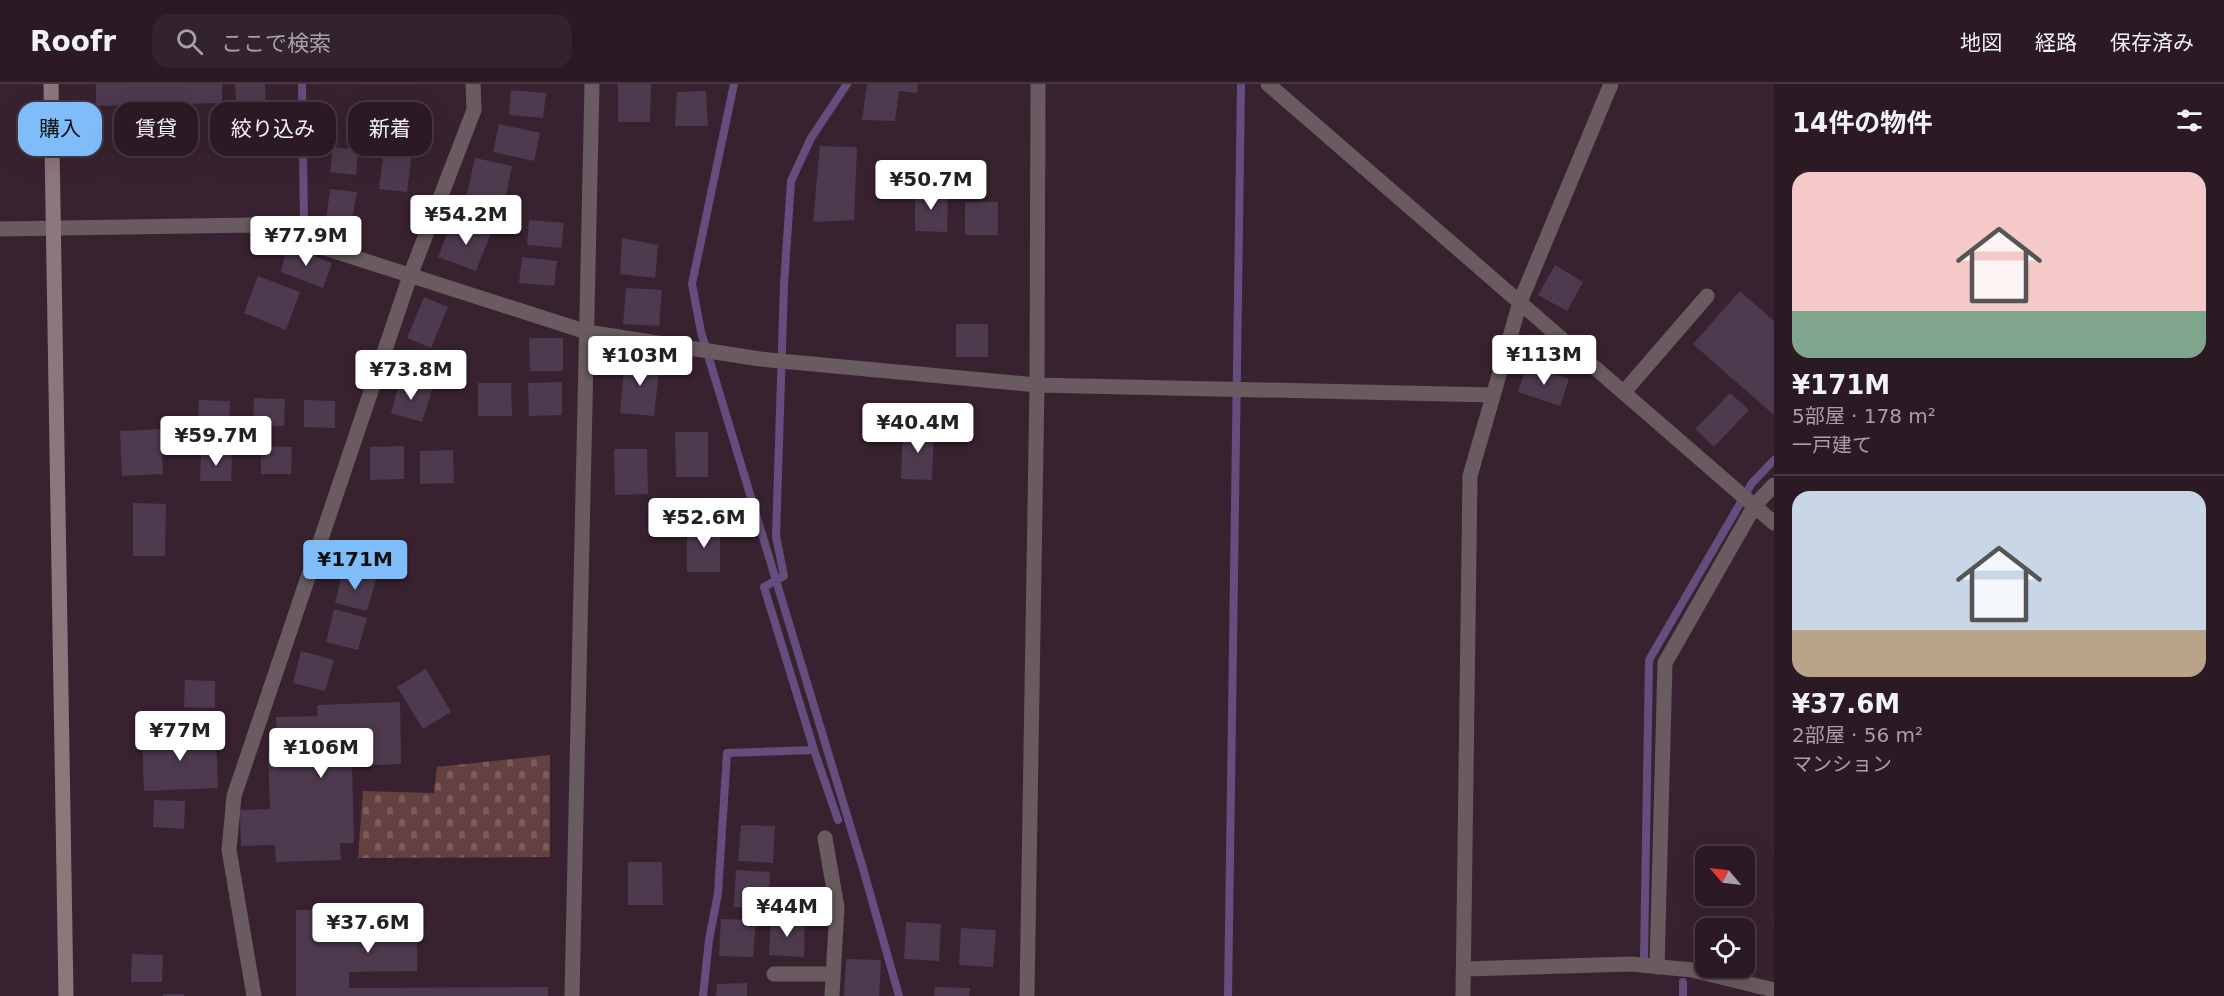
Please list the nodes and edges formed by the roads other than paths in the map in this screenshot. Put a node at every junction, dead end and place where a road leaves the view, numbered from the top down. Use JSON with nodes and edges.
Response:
{"nodes":[{"id":1,"x":51,"y":84,"type":"edge"},
{"id":2,"x":474,"y":84,"type":"edge"},
{"id":3,"x":592,"y":84,"type":"edge"},
{"id":4,"x":1038,"y":84,"type":"edge"},
{"id":5,"x":1268,"y":84,"type":"edge"},
{"id":6,"x":1611,"y":84,"type":"edge"},
{"id":7,"x":52,"y":227,"type":"junction"},
{"id":8,"x":0,"y":229,"type":"edge"},
{"id":9,"x":410,"y":276,"type":"junction"},
{"id":10,"x":1707,"y":297,"type":"dead end"},
{"id":11,"x":1520,"y":302,"type":"junction"},
{"id":12,"x":587,"y":332,"type":"junction"},
{"id":13,"x":1037,"y":385,"type":"junction"},
{"id":14,"x":1624,"y":392,"type":"junction"},
{"id":15,"x":1493,"y":395,"type":"junction"},
{"id":16,"x":1774,"y":485,"type":"edge"},
{"id":17,"x":1755,"y":506,"type":"junction"},
{"id":18,"x":1774,"y":523,"type":"edge"},
{"id":19,"x":825,"y":838,"type":"dead end"},
{"id":20,"x":1657,"y":967,"type":"junction"},
{"id":21,"x":1463,"y":969,"type":"junction"},
{"id":22,"x":774,"y":974,"type":"dead end"},
{"id":23,"x":833,"y":974,"type":"junction"},
{"id":24,"x":1774,"y":990,"type":"edge"},
{"id":25,"x":66,"y":996,"type":"edge"},
{"id":26,"x":254,"y":996,"type":"edge"},
{"id":27,"x":572,"y":996,"type":"edge"},
{"id":28,"x":832,"y":996,"type":"edge"},
{"id":29,"x":1027,"y":996,"type":"edge"},
{"id":30,"x":1462,"y":996,"type":"edge"}],
"edges":[{"from":1,"to":7,"type":"street"},
{"from":2,"to":9,"type":"street"},
{"from":3,"to":12,"type":"street"},
{"from":4,"to":13,"type":"street"},
{"from":5,"to":11,"type":"street"},
{"from":6,"to":11,"type":"street"},
{"from":7,"to":8,"type":"street"},
{"from":7,"to":9,"type":"street"},
{"from":7,"to":25,"type":"street"},
{"from":9,"to":12,"type":"street"},
{"from":9,"to":26,"type":"street"},
{"from":10,"to":14,"type":"street"},
{"from":11,"to":14,"type":"street"},
{"from":11,"to":15,"type":"street"},
{"from":12,"to":13,"type":"street"},
{"from":12,"to":27,"type":"street"},
{"from":13,"to":15,"type":"street"},
{"from":13,"to":29,"type":"street"},
{"from":14,"to":17,"type":"street"},
{"from":15,"to":21,"type":"street"},
{"from":16,"to":17,"type":"street"},
{"from":17,"to":18,"type":"street"},
{"from":17,"to":20,"type":"street"},
{"from":19,"to":23,"type":"street"},
{"from":20,"to":21,"type":"street"},
{"from":20,"to":24,"type":"street"},
{"from":21,"to":30,"type":"street"},
{"from":22,"to":23,"type":"street"},
{"from":23,"to":28,"type":"street"}]}
